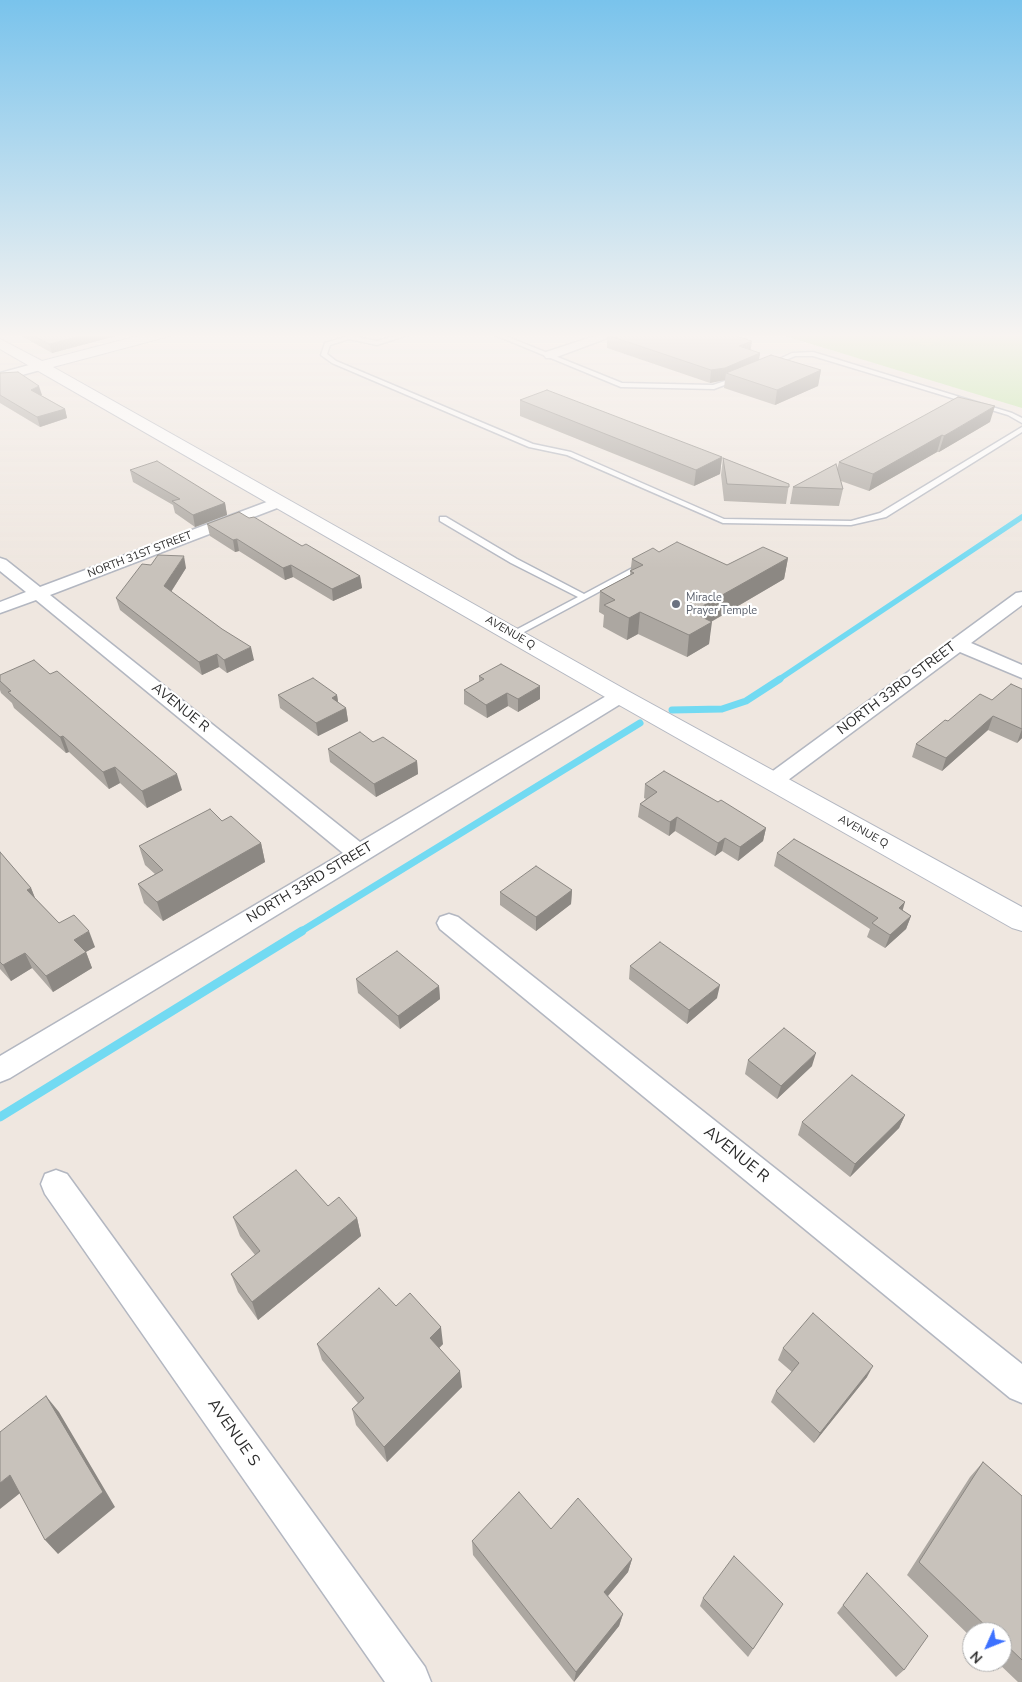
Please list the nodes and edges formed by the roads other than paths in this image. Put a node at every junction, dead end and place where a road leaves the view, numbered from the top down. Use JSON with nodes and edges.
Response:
{"nodes":[{"id":1,"x":120,"y":411,"type":"edge"},
{"id":2,"x":450,"y":411,"type":"edge"},
{"id":3,"x":1002,"y":411,"type":"edge"},
{"id":4,"x":1022,"y":421,"type":"edge"},
{"id":5,"x":1022,"y":429,"type":"edge"},
{"id":6,"x":280,"y":502,"type":"junction"},
{"id":7,"x":442,"y":519,"type":"dead end"},
{"id":8,"x":654,"y":560,"type":"edge"},
{"id":9,"x":0,"y":563,"type":"edge"},
{"id":10,"x":39,"y":594,"type":"junction"},
{"id":11,"x":584,"y":597,"type":"junction"},
{"id":12,"x":1022,"y":597,"type":"edge"},
{"id":13,"x":0,"y":608,"type":"edge"},
{"id":14,"x":513,"y":635,"type":"junction"},
{"id":15,"x":958,"y":644,"type":"junction"},
{"id":16,"x":1022,"y":672,"type":"edge"},
{"id":17,"x":620,"y":696,"type":"junction"},
{"id":18,"x":773,"y":781,"type":"junction"},
{"id":19,"x":359,"y":854,"type":"junction"},
{"id":20,"x":1022,"y":920,"type":"edge"},
{"id":21,"x":449,"y":923,"type":"dead end"},
{"id":22,"x":0,"y":1070,"type":"edge"},
{"id":23,"x":56,"y":1184,"type":"dead end"},
{"id":24,"x":1022,"y":1386,"type":"edge"},
{"id":25,"x":410,"y":1682,"type":"edge"}],
"edges":[{"from":1,"to":6,"type":"street","name":"AVENUE Q"},
{"from":2,"to":5,"type":"lane"},
{"from":3,"to":4,"type":"lane"},
{"from":6,"to":10,"type":"street","name":"NORTH 31ST STREET"},
{"from":6,"to":14,"type":"street","name":"AVENUE Q"},
{"from":7,"to":11,"type":"lane"},
{"from":8,"to":11,"type":"lane"},
{"from":9,"to":10,"type":"street","name":"AVENUE R"},
{"from":10,"to":13,"type":"street","name":"NORTH 31ST STREET"},
{"from":10,"to":19,"type":"street","name":"AVENUE R"},
{"from":11,"to":14,"type":"lane"},
{"from":12,"to":15,"type":"street","name":"NORTH 33RD STREET"},
{"from":14,"to":17,"type":"street","name":"AVENUE Q"},
{"from":15,"to":16,"type":"street"},
{"from":15,"to":18,"type":"street","name":"NORTH 33RD STREET"},
{"from":17,"to":18,"type":"street","name":"AVENUE Q"},
{"from":17,"to":19,"type":"street","name":"NORTH 33RD STREET"},
{"from":18,"to":20,"type":"street","name":"AVENUE Q"},
{"from":19,"to":22,"type":"street","name":"NORTH 33RD STREET"},
{"from":21,"to":24,"type":"street","name":"AVENUE R"},
{"from":23,"to":25,"type":"street","name":"AVENUE S"}]}
